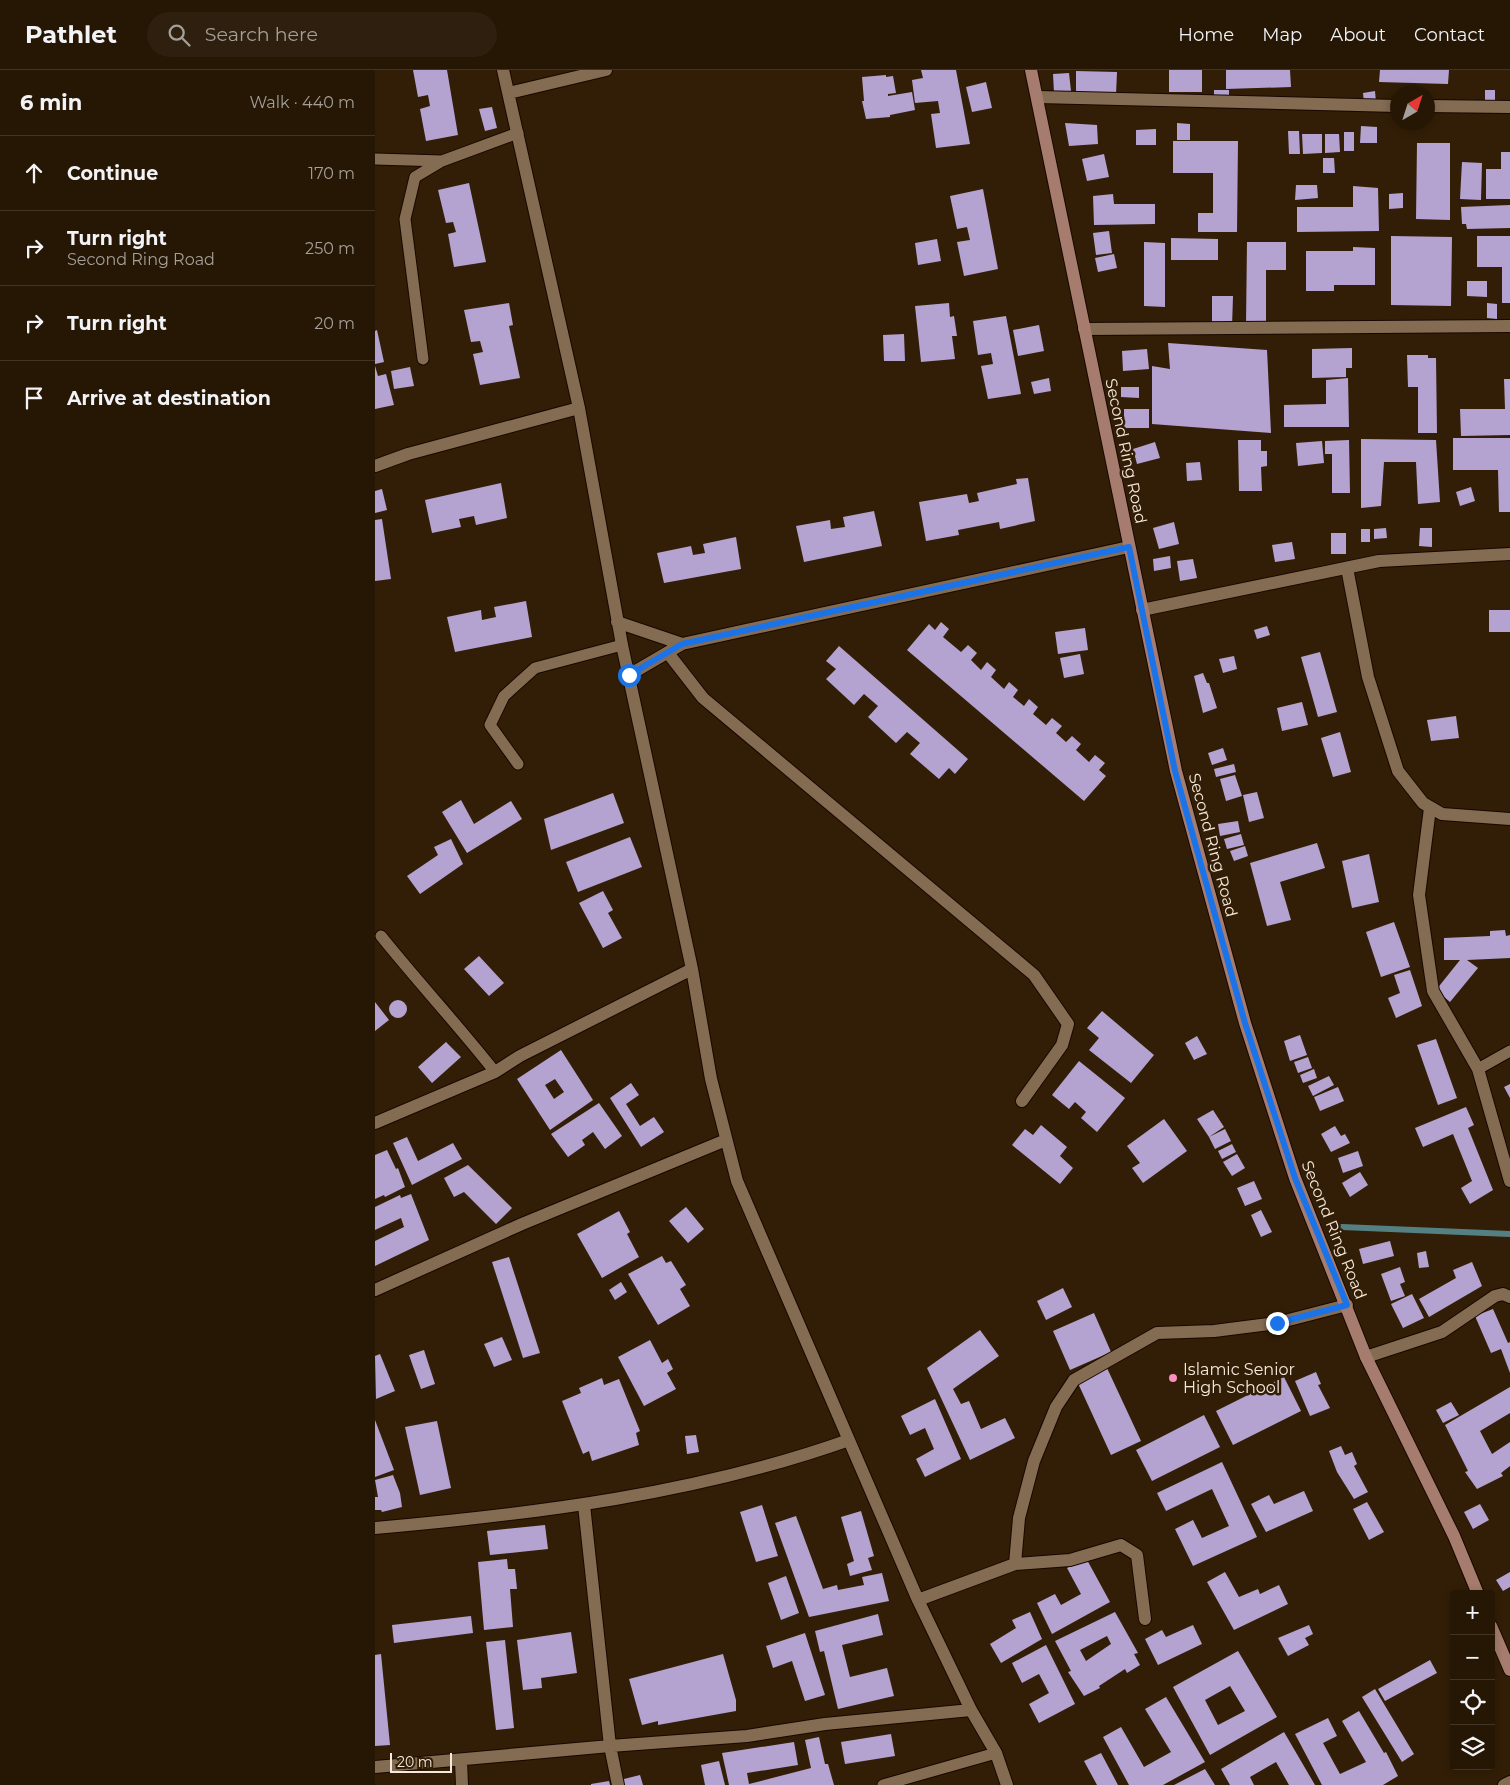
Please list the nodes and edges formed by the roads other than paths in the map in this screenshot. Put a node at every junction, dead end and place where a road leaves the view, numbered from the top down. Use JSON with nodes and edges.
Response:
{"nodes":[{"id":1,"x":503,"y":70,"type":"edge"},
{"id":2,"x":606,"y":70,"type":"edge"},
{"id":3,"x":1031,"y":70,"type":"edge"},
{"id":4,"x":509,"y":93,"type":"junction"},
{"id":5,"x":1037,"y":97,"type":"junction"},
{"id":6,"x":1390,"y":106,"type":"edge"},
{"id":7,"x":1435,"y":106,"type":"edge"},
{"id":8,"x":1510,"y":108,"type":"edge"},
{"id":9,"x":518,"y":133,"type":"junction"},
{"id":10,"x":375,"y":159,"type":"edge"},
{"id":11,"x":443,"y":161,"type":"junction"},
{"id":12,"x":1510,"y":326,"type":"edge"},
{"id":13,"x":1084,"y":329,"type":"junction"},
{"id":14,"x":423,"y":359,"type":"dead end"},
{"id":15,"x":579,"y":408,"type":"junction"},
{"id":16,"x":375,"y":466,"type":"edge"},
{"id":17,"x":1129,"y":547,"type":"junction"},
{"id":18,"x":1510,"y":554,"type":"edge"},
{"id":19,"x":1347,"y":568,"type":"junction"},
{"id":20,"x":1142,"y":610,"type":"junction"},
{"id":21,"x":617,"y":622,"type":"junction"},
{"id":22,"x":682,"y":644,"type":"junction"},
{"id":23,"x":622,"y":645,"type":"junction"},
{"id":24,"x":668,"y":653,"type":"junction"},
{"id":25,"x":629,"y":675,"type":"junction"},
{"id":26,"x":518,"y":764,"type":"dead end"},
{"id":27,"x":1431,"y":808,"type":"junction"},
{"id":28,"x":1510,"y":819,"type":"edge"},
{"id":29,"x":381,"y":936,"type":"dead end"},
{"id":30,"x":692,"y":969,"type":"junction"},
{"id":31,"x":1510,"y":1051,"type":"edge"},
{"id":32,"x":1477,"y":1069,"type":"junction"},
{"id":33,"x":495,"y":1072,"type":"junction"},
{"id":34,"x":1022,"y":1101,"type":"dead end"},
{"id":35,"x":375,"y":1123,"type":"edge"},
{"id":36,"x":726,"y":1140,"type":"junction"},
{"id":37,"x":1510,"y":1181,"type":"edge"},
{"id":38,"x":375,"y":1290,"type":"edge"},
{"id":39,"x":1510,"y":1297,"type":"edge"},
{"id":40,"x":1347,"y":1305,"type":"junction"},
{"id":41,"x":1366,"y":1357,"type":"junction"},
{"id":42,"x":849,"y":1440,"type":"junction"},
{"id":43,"x":584,"y":1505,"type":"junction"},
{"id":44,"x":375,"y":1528,"type":"edge"},
{"id":45,"x":1015,"y":1564,"type":"junction"},
{"id":46,"x":1476,"y":1590,"type":"edge"},
{"id":47,"x":918,"y":1600,"type":"junction"},
{"id":48,"x":1145,"y":1619,"type":"dead end"},
{"id":49,"x":1495,"y":1635,"type":"edge"},
{"id":50,"x":1510,"y":1670,"type":"edge"},
{"id":51,"x":971,"y":1710,"type":"junction"},
{"id":52,"x":610,"y":1746,"type":"junction"},
{"id":53,"x":995,"y":1753,"type":"junction"},
{"id":54,"x":461,"y":1761,"type":"junction"},
{"id":55,"x":375,"y":1767,"type":"edge"},
{"id":56,"x":1510,"y":1782,"type":"edge"},
{"id":57,"x":462,"y":1785,"type":"edge"},
{"id":58,"x":618,"y":1785,"type":"edge"},
{"id":59,"x":883,"y":1785,"type":"edge"},
{"id":60,"x":1007,"y":1785,"type":"edge"},
{"id":61,"x":1504,"y":1785,"type":"edge"}],
"edges":[{"from":1,"to":4,"type":"street"},
{"from":2,"to":4,"type":"street"},
{"from":3,"to":5,"type":"main road","name":"Second Ring Road"},
{"from":4,"to":9,"type":"street"},
{"from":5,"to":6,"type":"street"},
{"from":5,"to":13,"type":"main road","name":"Second Ring Road"},
{"from":7,"to":8,"type":"street"},
{"from":9,"to":11,"type":"lane"},
{"from":9,"to":15,"type":"street"},
{"from":10,"to":11,"type":"lane"},
{"from":11,"to":14,"type":"lane"},
{"from":12,"to":13,"type":"street"},
{"from":13,"to":17,"type":"main road","name":"Second Ring Road"},
{"from":15,"to":16,"type":"street"},
{"from":15,"to":21,"type":"street"},
{"from":17,"to":20,"type":"main road","name":"Second Ring Road"},
{"from":17,"to":22,"type":"street"},
{"from":18,"to":19,"type":"street"},
{"from":19,"to":20,"type":"street"},
{"from":19,"to":27,"type":"street"},
{"from":20,"to":40,"type":"main road","name":"Second Ring Road"},
{"from":21,"to":22,"type":"street"},
{"from":21,"to":23,"type":"street"},
{"from":22,"to":24,"type":"street"},
{"from":23,"to":25,"type":"street"},
{"from":23,"to":26,"type":"lane"},
{"from":24,"to":25,"type":"street"},
{"from":24,"to":34,"type":"street"},
{"from":25,"to":30,"type":"street"},
{"from":27,"to":28,"type":"street"},
{"from":27,"to":32,"type":"street"},
{"from":29,"to":33,"type":"lane"},
{"from":30,"to":33,"type":"street"},
{"from":30,"to":36,"type":"street"},
{"from":31,"to":32,"type":"lane"},
{"from":32,"to":37,"type":"street"},
{"from":33,"to":35,"type":"street"},
{"from":36,"to":38,"type":"street"},
{"from":36,"to":42,"type":"street"},
{"from":39,"to":41,"type":"street"},
{"from":40,"to":41,"type":"main road","name":"Second Ring Road"},
{"from":40,"to":45,"type":"street"},
{"from":41,"to":46,"type":"main road","name":"Second Ring Road"},
{"from":42,"to":43,"type":"street"},
{"from":42,"to":47,"type":"street"},
{"from":43,"to":44,"type":"street"},
{"from":43,"to":52,"type":"street"},
{"from":45,"to":47,"type":"street"},
{"from":45,"to":48,"type":"street"},
{"from":47,"to":51,"type":"street"},
{"from":49,"to":50,"type":"main road"},
{"from":51,"to":52,"type":"street"},
{"from":51,"to":53,"type":"street"},
{"from":52,"to":54,"type":"street"},
{"from":52,"to":58,"type":"street"},
{"from":53,"to":59,"type":"lane"},
{"from":53,"to":60,"type":"street"},
{"from":54,"to":55,"type":"street"},
{"from":54,"to":57,"type":"street"},
{"from":56,"to":61,"type":"street"}]}
